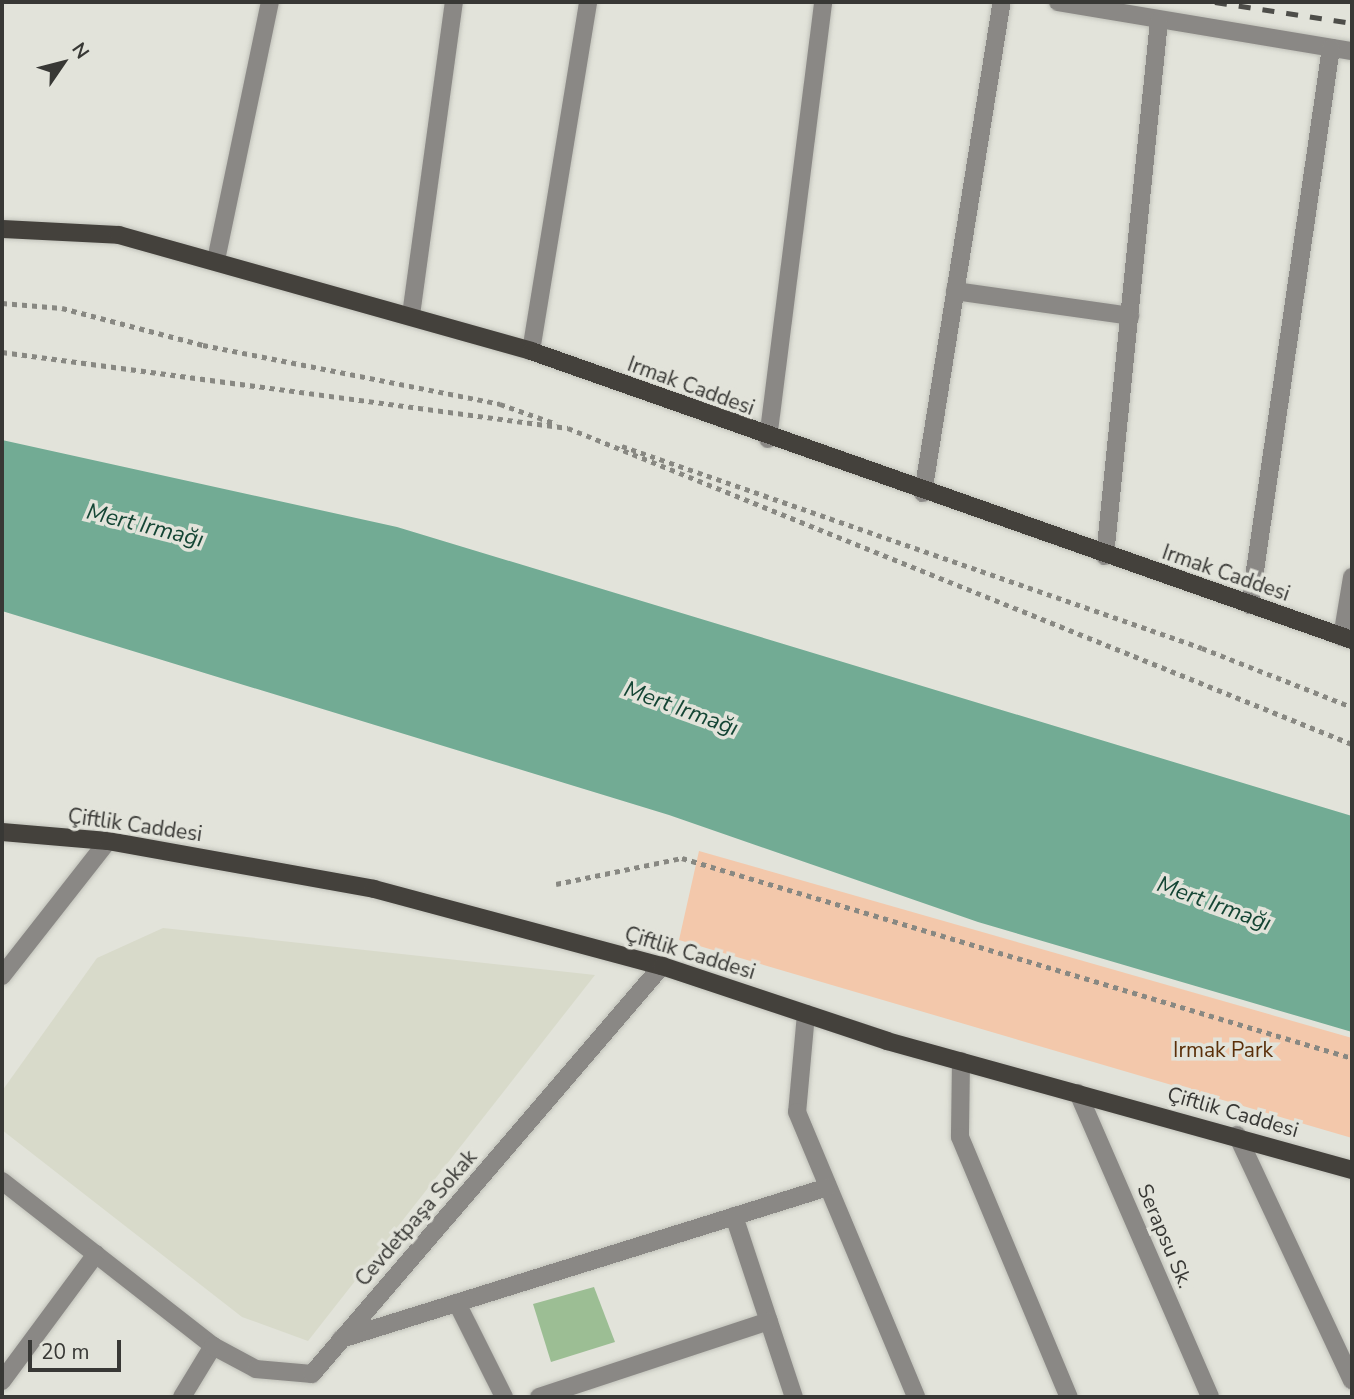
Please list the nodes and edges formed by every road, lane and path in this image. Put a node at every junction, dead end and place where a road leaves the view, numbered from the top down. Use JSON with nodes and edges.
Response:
{"nodes":[{"id":1,"x":270,"y":2,"type":"edge"},
{"id":2,"x":454,"y":2,"type":"edge"},
{"id":3,"x":588,"y":2,"type":"edge"},
{"id":4,"x":823,"y":2,"type":"edge"},
{"id":5,"x":1002,"y":2,"type":"edge"},
{"id":6,"x":1058,"y":2,"type":"edge"},
{"id":7,"x":1159,"y":21,"type":"junction"},
{"id":8,"x":1331,"y":48,"type":"junction"},
{"id":9,"x":1352,"y":51,"type":"edge"},
{"id":10,"x":2,"y":229,"type":"edge"},
{"id":11,"x":216,"y":260,"type":"junction"},
{"id":12,"x":955,"y":290,"type":"junction"},
{"id":13,"x":2,"y":303,"type":"edge"},
{"id":14,"x":411,"y":315,"type":"junction"},
{"id":15,"x":1130,"y":316,"type":"junction"},
{"id":16,"x":531,"y":351,"type":"junction"},
{"id":17,"x":2,"y":352,"type":"edge"},
{"id":18,"x":568,"y":428,"type":"junction"},
{"id":19,"x":768,"y":439,"type":"junction"},
{"id":20,"x":923,"y":493,"type":"junction"},
{"id":21,"x":1105,"y":556,"type":"junction"},
{"id":22,"x":1352,"y":577,"type":"edge"},
{"id":23,"x":1250,"y":605,"type":"junction"},
{"id":24,"x":1347,"y":638,"type":"edge"},
{"id":25,"x":1352,"y":707,"type":"edge"},
{"id":26,"x":1352,"y":744,"type":"edge"},
{"id":27,"x":2,"y":832,"type":"edge"},
{"id":28,"x":108,"y":841,"type":"junction"},
{"id":29,"x":556,"y":884,"type":"dead end"},
{"id":30,"x":662,"y":966,"type":"junction"},
{"id":31,"x":2,"y":976,"type":"edge"},
{"id":32,"x":806,"y":1014,"type":"junction"},
{"id":33,"x":1352,"y":1058,"type":"edge"},
{"id":34,"x":961,"y":1061,"type":"junction"},
{"id":35,"x":1078,"y":1093,"type":"junction"},
{"id":36,"x":1237,"y":1135,"type":"junction"},
{"id":37,"x":1352,"y":1170,"type":"edge"},
{"id":38,"x":2,"y":1181,"type":"edge"},
{"id":39,"x":828,"y":1187,"type":"junction"},
{"id":40,"x":734,"y":1216,"type":"junction"},
{"id":41,"x":96,"y":1254,"type":"junction"},
{"id":42,"x":457,"y":1303,"type":"junction"},
{"id":43,"x":769,"y":1321,"type":"junction"},
{"id":44,"x":341,"y":1339,"type":"junction"},
{"id":45,"x":214,"y":1346,"type":"junction"},
{"id":46,"x":1352,"y":1380,"type":"edge"},
{"id":47,"x":2,"y":1381,"type":"edge"},
{"id":48,"x":182,"y":1397,"type":"edge"},
{"id":49,"x":504,"y":1397,"type":"edge"},
{"id":50,"x":539,"y":1397,"type":"edge"},
{"id":51,"x":794,"y":1397,"type":"edge"},
{"id":52,"x":916,"y":1397,"type":"edge"},
{"id":53,"x":1069,"y":1397,"type":"edge"},
{"id":54,"x":1210,"y":1397,"type":"edge"}],
"edges":[{"from":1,"to":11,"type":"street"},
{"from":2,"to":14,"type":"street"},
{"from":3,"to":16,"type":"street"},
{"from":4,"to":19,"type":"street"},
{"from":5,"to":12,"type":"street"},
{"from":6,"to":7,"type":"street"},
{"from":7,"to":8,"type":"street"},
{"from":7,"to":15,"type":"street"},
{"from":8,"to":9,"type":"street"},
{"from":8,"to":23,"type":"street"},
{"from":10,"to":11,"type":"main road","name":"Irmak Caddesi"},
{"from":11,"to":14,"type":"main road","name":"Irmak Caddesi"},
{"from":12,"to":15,"type":"street"},
{"from":12,"to":20,"type":"street"},
{"from":13,"to":18,"type":"path"},
{"from":14,"to":16,"type":"main road","name":"Irmak Caddesi"},
{"from":15,"to":21,"type":"street"},
{"from":16,"to":19,"type":"main road","name":"Irmak Caddesi"},
{"from":17,"to":18,"type":"path"},
{"from":18,"to":25,"type":"path"},
{"from":18,"to":26,"type":"path"},
{"from":19,"to":20,"type":"main road","name":"Irmak Caddesi"},
{"from":20,"to":21,"type":"main road","name":"Irmak Caddesi"},
{"from":21,"to":23,"type":"main road","name":"Irmak Caddesi"},
{"from":22,"to":24,"type":"street"},
{"from":23,"to":24,"type":"main road","name":"Irmak Caddesi"},
{"from":27,"to":28,"type":"main road","name":"Çiftlik Caddesi"},
{"from":28,"to":30,"type":"main road","name":"Çiftlik Caddesi"},
{"from":28,"to":31,"type":"street"},
{"from":29,"to":33,"type":"path"},
{"from":30,"to":32,"type":"main road","name":"Çiftlik Caddesi"},
{"from":30,"to":44,"type":"street","name":"Cevdetpaşa Sokak"},
{"from":32,"to":34,"type":"main road","name":"Çiftlik Caddesi"},
{"from":32,"to":39,"type":"street"},
{"from":34,"to":35,"type":"main road","name":"Çiftlik Caddesi"},
{"from":34,"to":53,"type":"street"},
{"from":35,"to":36,"type":"main road","name":"Çiftlik Caddesi"},
{"from":35,"to":54,"type":"street","name":"Serapsu Sk."},
{"from":36,"to":37,"type":"main road","name":"Çiftlik Caddesi"},
{"from":36,"to":46,"type":"street"},
{"from":38,"to":41,"type":"street"},
{"from":39,"to":40,"type":"street"},
{"from":39,"to":52,"type":"street"},
{"from":40,"to":42,"type":"street"},
{"from":40,"to":43,"type":"street"},
{"from":41,"to":45,"type":"street"},
{"from":41,"to":47,"type":"street"},
{"from":42,"to":44,"type":"street"},
{"from":42,"to":49,"type":"street"},
{"from":43,"to":50,"type":"street"},
{"from":43,"to":51,"type":"street"},
{"from":44,"to":45,"type":"street","name":"Cevdetpaşa Sokak"},
{"from":45,"to":48,"type":"street"}]}
